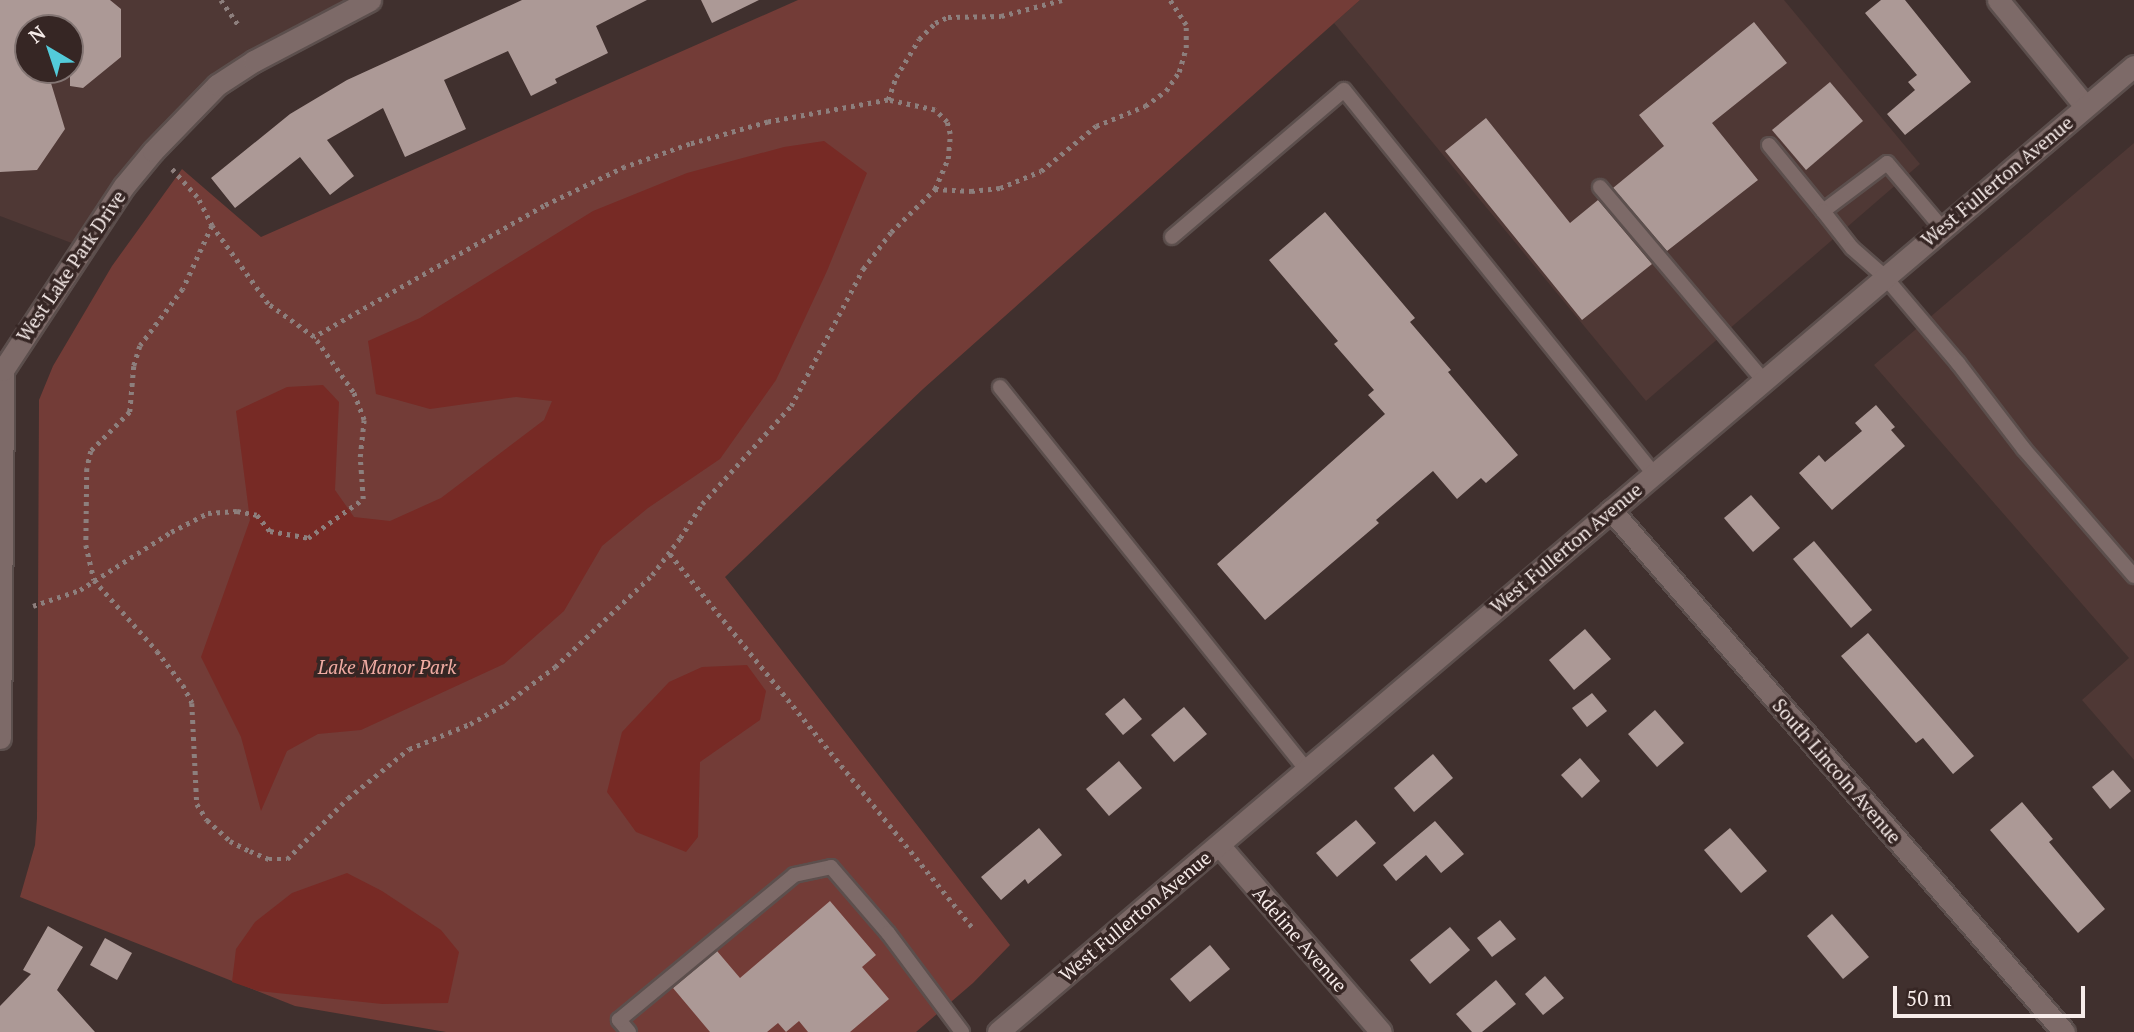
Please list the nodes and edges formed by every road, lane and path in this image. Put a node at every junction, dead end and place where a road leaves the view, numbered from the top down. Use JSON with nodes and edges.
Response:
{"nodes":[{"id":1,"x":221,"y":0,"type":"edge"},
{"id":2,"x":370,"y":0,"type":"edge"},
{"id":3,"x":1062,"y":0,"type":"edge"},
{"id":4,"x":1170,"y":0,"type":"edge"},
{"id":5,"x":1998,"y":0,"type":"edge"},
{"id":6,"x":239,"y":26,"type":"dead end"},
{"id":7,"x":2134,"y":66,"type":"edge"},
{"id":8,"x":888,"y":100,"type":"junction"},
{"id":9,"x":2085,"y":106,"type":"junction"},
{"id":10,"x":1769,"y":145,"type":"dead end"},
{"id":11,"x":167,"y":164,"type":"dead end"},
{"id":12,"x":1600,"y":187,"type":"dead end"},
{"id":13,"x":935,"y":189,"type":"junction"},
{"id":14,"x":1823,"y":211,"type":"junction"},
{"id":15,"x":212,"y":226,"type":"junction"},
{"id":16,"x":1941,"y":228,"type":"junction"},
{"id":17,"x":1172,"y":237,"type":"dead end"},
{"id":18,"x":1885,"y":277,"type":"junction"},
{"id":19,"x":314,"y":337,"type":"junction"},
{"id":20,"x":1,"y":369,"type":"edge"},
{"id":21,"x":1763,"y":380,"type":"junction"},
{"id":22,"x":1000,"y":387,"type":"dead end"},
{"id":23,"x":1654,"y":474,"type":"junction"},
{"id":24,"x":1611,"y":510,"type":"junction"},
{"id":25,"x":670,"y":554,"type":"junction"},
{"id":26,"x":2134,"y":576,"type":"edge"},
{"id":27,"x":94,"y":580,"type":"junction"},
{"id":28,"x":33,"y":606,"type":"dead end"},
{"id":29,"x":1,"y":670,"type":"edge"},
{"id":30,"x":0,"y":738,"type":"edge"},
{"id":31,"x":1306,"y":769,"type":"junction"},
{"id":32,"x":1219,"y":845,"type":"junction"},
{"id":33,"x":975,"y":930,"type":"dead end"},
{"id":34,"x":629,"y":1032,"type":"edge"},
{"id":35,"x":962,"y":1032,"type":"edge"},
{"id":36,"x":998,"y":1032,"type":"edge"},
{"id":37,"x":1381,"y":1032,"type":"edge"},
{"id":38,"x":2064,"y":1032,"type":"edge"}],
"edges":[{"from":1,"to":6,"type":"path"},
{"from":2,"to":20,"type":"street","name":"West Lake Park Drive"},
{"from":3,"to":8,"type":"path"},
{"from":4,"to":13,"type":"path"},
{"from":5,"to":9,"type":"street"},
{"from":7,"to":9,"type":"street","name":"West Fullerton Avenue"},
{"from":8,"to":13,"type":"path"},
{"from":8,"to":19,"type":"path"},
{"from":9,"to":16,"type":"street","name":"West Fullerton Avenue"},
{"from":10,"to":14,"type":"lane"},
{"from":11,"to":15,"type":"path"},
{"from":12,"to":21,"type":"lane"},
{"from":13,"to":25,"type":"path"},
{"from":14,"to":16,"type":"lane"},
{"from":14,"to":18,"type":"lane"},
{"from":15,"to":19,"type":"path"},
{"from":15,"to":27,"type":"path"},
{"from":16,"to":18,"type":"street","name":"West Fullerton Avenue"},
{"from":17,"to":23,"type":"lane"},
{"from":18,"to":21,"type":"street","name":"West Fullerton Avenue"},
{"from":18,"to":26,"type":"lane"},
{"from":19,"to":27,"type":"path"},
{"from":20,"to":29,"type":"street","name":"West Lake Park Drive"},
{"from":21,"to":23,"type":"street","name":"West Fullerton Avenue"},
{"from":22,"to":31,"type":"lane"},
{"from":23,"to":24,"type":"street","name":"West Fullerton Avenue"},
{"from":24,"to":31,"type":"street","name":"West Fullerton Avenue"},
{"from":24,"to":38,"type":"street","name":"South Lincoln Avenue"},
{"from":25,"to":27,"type":"path"},
{"from":25,"to":33,"type":"path"},
{"from":27,"to":28,"type":"path"},
{"from":29,"to":30,"type":"street","name":"West Lake Park Drive"},
{"from":31,"to":32,"type":"street","name":"West Fullerton Avenue"},
{"from":32,"to":36,"type":"street","name":"West Fullerton Avenue"},
{"from":32,"to":37,"type":"street","name":"Adeline Avenue"},
{"from":34,"to":35,"type":"lane"}]}
